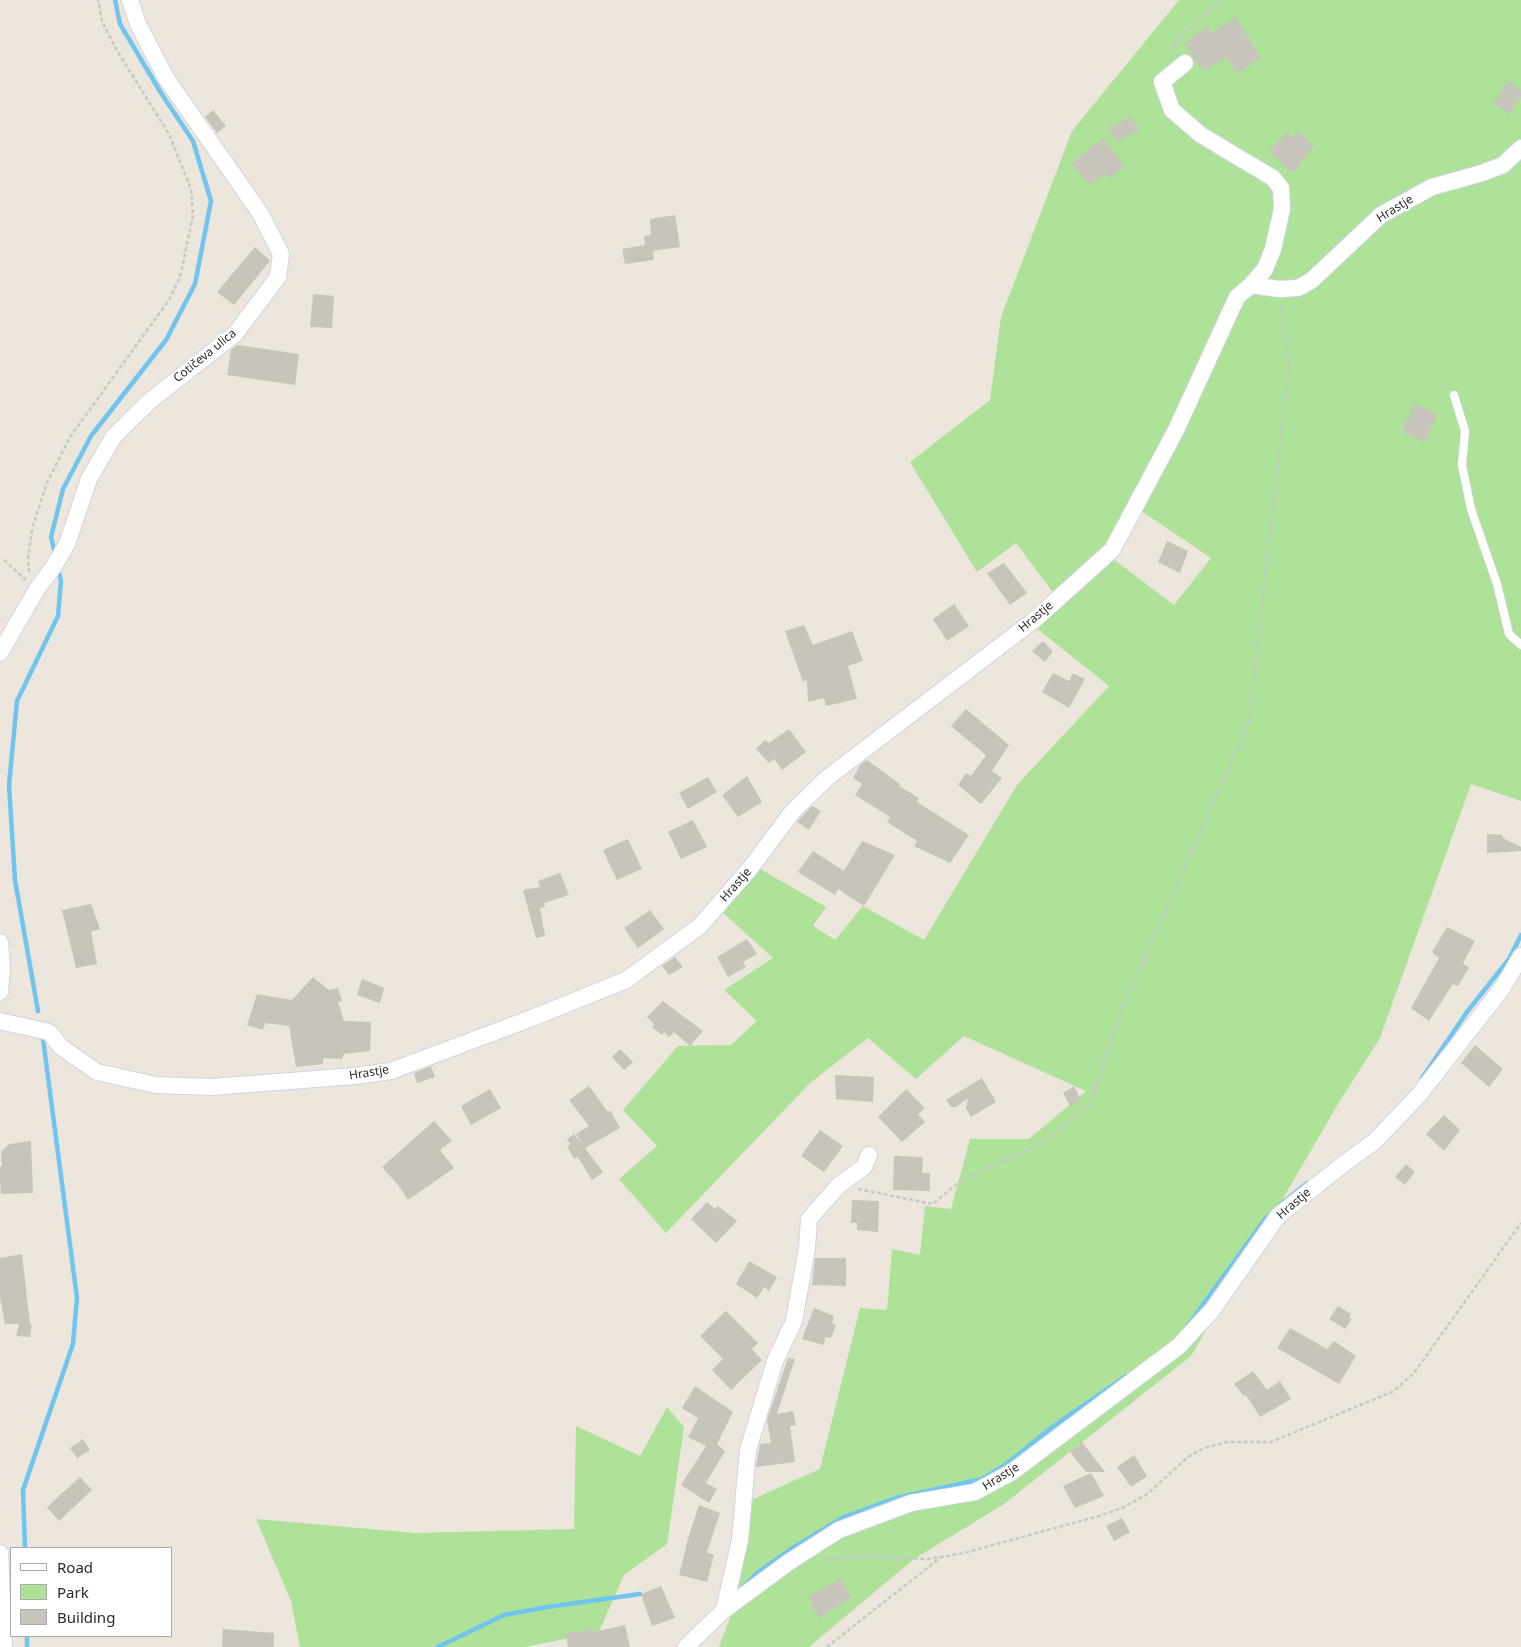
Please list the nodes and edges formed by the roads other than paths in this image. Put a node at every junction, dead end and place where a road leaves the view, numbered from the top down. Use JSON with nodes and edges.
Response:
{"nodes":[{"id":1,"x":130,"y":0,"type":"edge"},
{"id":2,"x":1185,"y":64,"type":"dead end"},
{"id":3,"x":1521,"y":148,"type":"edge"},
{"id":4,"x":1252,"y":285,"type":"junction"},
{"id":5,"x":1454,"y":395,"type":"dead end"},
{"id":6,"x":1521,"y":645,"type":"edge"},
{"id":7,"x":0,"y":653,"type":"edge"},
{"id":8,"x":0,"y":942,"type":"edge"},
{"id":9,"x":1521,"y":956,"type":"edge"},
{"id":10,"x":1,"y":966,"type":"edge"},
{"id":11,"x":0,"y":992,"type":"edge"},
{"id":12,"x":0,"y":1021,"type":"edge"},
{"id":13,"x":869,"y":1155,"type":"dead end"},
{"id":14,"x":0,"y":1553,"type":"edge"},
{"id":15,"x":724,"y":1610,"type":"junction"},
{"id":16,"x":4,"y":1647,"type":"edge"},
{"id":17,"x":686,"y":1647,"type":"edge"}],
"edges":[{"from":1,"to":7,"type":"street","name":"Cotičeva ulica"},
{"from":2,"to":4,"type":"street","name":"Hrastje"},
{"from":3,"to":4,"type":"street","name":"Hrastje"},
{"from":4,"to":12,"type":"street","name":"Hrastje"},
{"from":5,"to":6,"type":"lane"},
{"from":8,"to":10,"type":"street"},
{"from":9,"to":15,"type":"street","name":"Hrastje"},
{"from":10,"to":11,"type":"street"},
{"from":13,"to":15,"type":"street"},
{"from":14,"to":16,"type":"street"},
{"from":15,"to":17,"type":"street","name":"Hrastje"}]}
